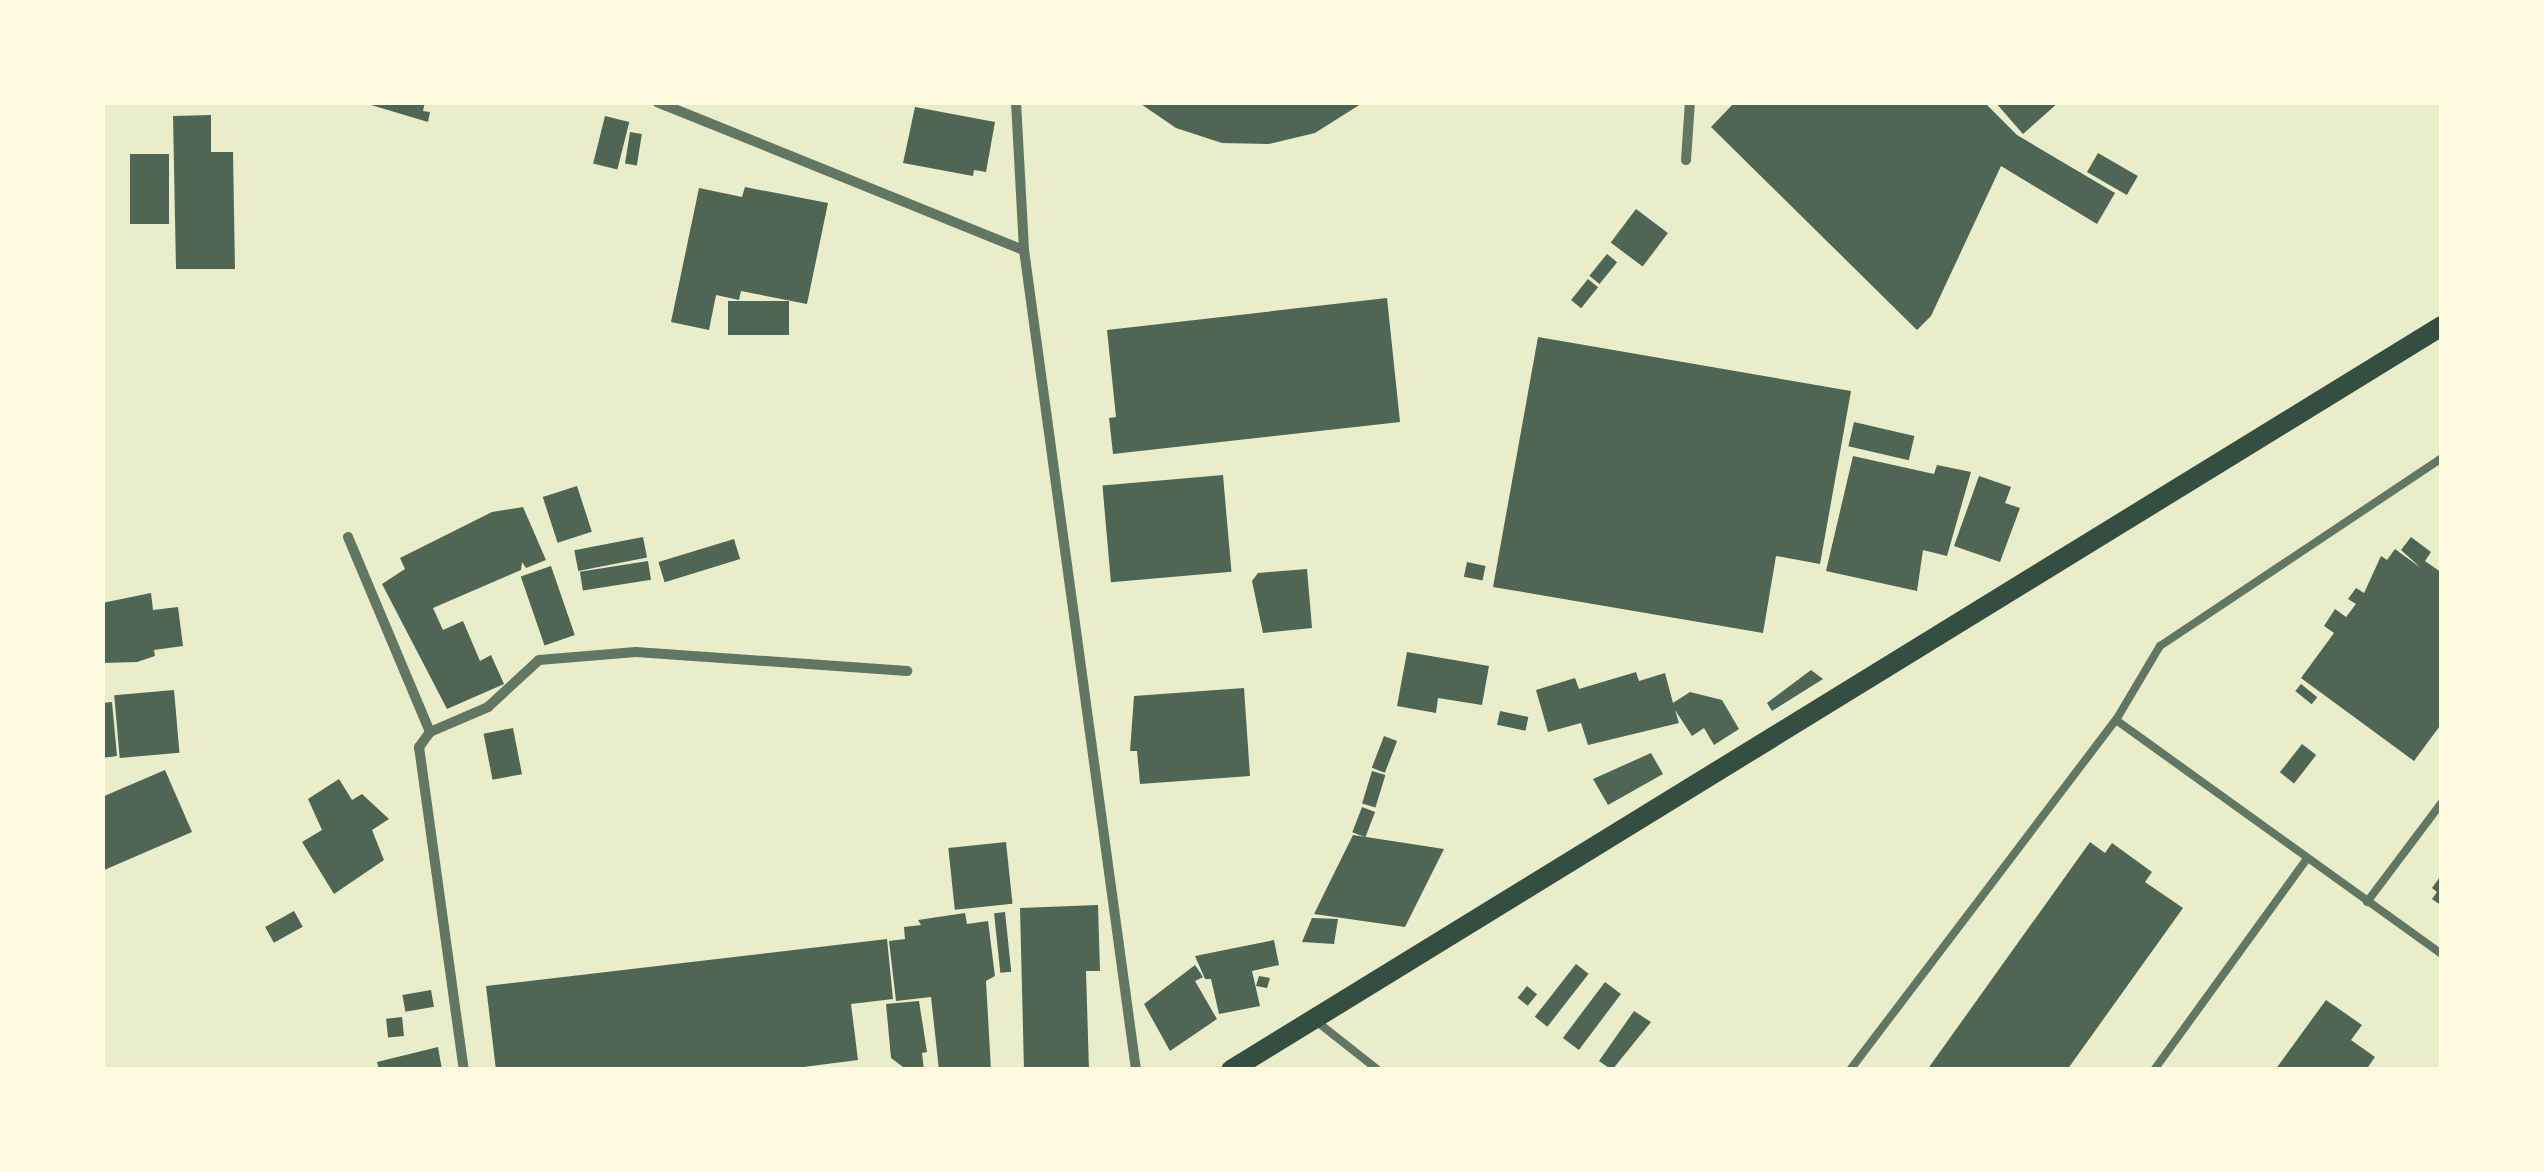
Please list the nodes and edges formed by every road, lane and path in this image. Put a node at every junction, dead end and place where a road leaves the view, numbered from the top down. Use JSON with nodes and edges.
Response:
{"nodes":[{"id":1,"x":657,"y":102,"type":"edge"},
{"id":2,"x":1016,"y":102,"type":"edge"},
{"id":3,"x":1690,"y":102,"type":"edge"},
{"id":4,"x":1686,"y":160,"type":"dead end"},
{"id":5,"x":1024,"y":250,"type":"junction"},
{"id":6,"x":2442,"y":326,"type":"edge"},
{"id":7,"x":2442,"y":458,"type":"edge"},
{"id":8,"x":348,"y":538,"type":"dead end"},
{"id":9,"x":907,"y":671,"type":"dead end"},
{"id":10,"x":2116,"y":720,"type":"junction"},
{"id":11,"x":430,"y":732,"type":"junction"},
{"id":12,"x":2442,"y":802,"type":"edge"},
{"id":13,"x":2306,"y":858,"type":"junction"},
{"id":14,"x":2368,"y":902,"type":"junction"},
{"id":15,"x":2442,"y":954,"type":"edge"},
{"id":16,"x":1316,"y":1020,"type":"junction"},
{"id":17,"x":464,"y":1070,"type":"edge"},
{"id":18,"x":1136,"y":1070,"type":"edge"},
{"id":19,"x":1230,"y":1070,"type":"edge"},
{"id":20,"x":1378,"y":1070,"type":"edge"},
{"id":21,"x":1850,"y":1070,"type":"edge"},
{"id":22,"x":2154,"y":1070,"type":"edge"}],
"edges":[{"from":1,"to":5,"type":"street"},
{"from":2,"to":5,"type":"street"},
{"from":3,"to":4,"type":"street"},
{"from":5,"to":18,"type":"street"},
{"from":6,"to":16,"type":"main road"},
{"from":7,"to":10,"type":"lane"},
{"from":8,"to":11,"type":"street"},
{"from":9,"to":11,"type":"street"},
{"from":10,"to":13,"type":"lane"},
{"from":10,"to":21,"type":"lane"},
{"from":11,"to":17,"type":"street"},
{"from":12,"to":14,"type":"lane"},
{"from":13,"to":14,"type":"lane"},
{"from":13,"to":22,"type":"lane"},
{"from":14,"to":15,"type":"lane"},
{"from":16,"to":19,"type":"main road"},
{"from":16,"to":20,"type":"lane"}]}
